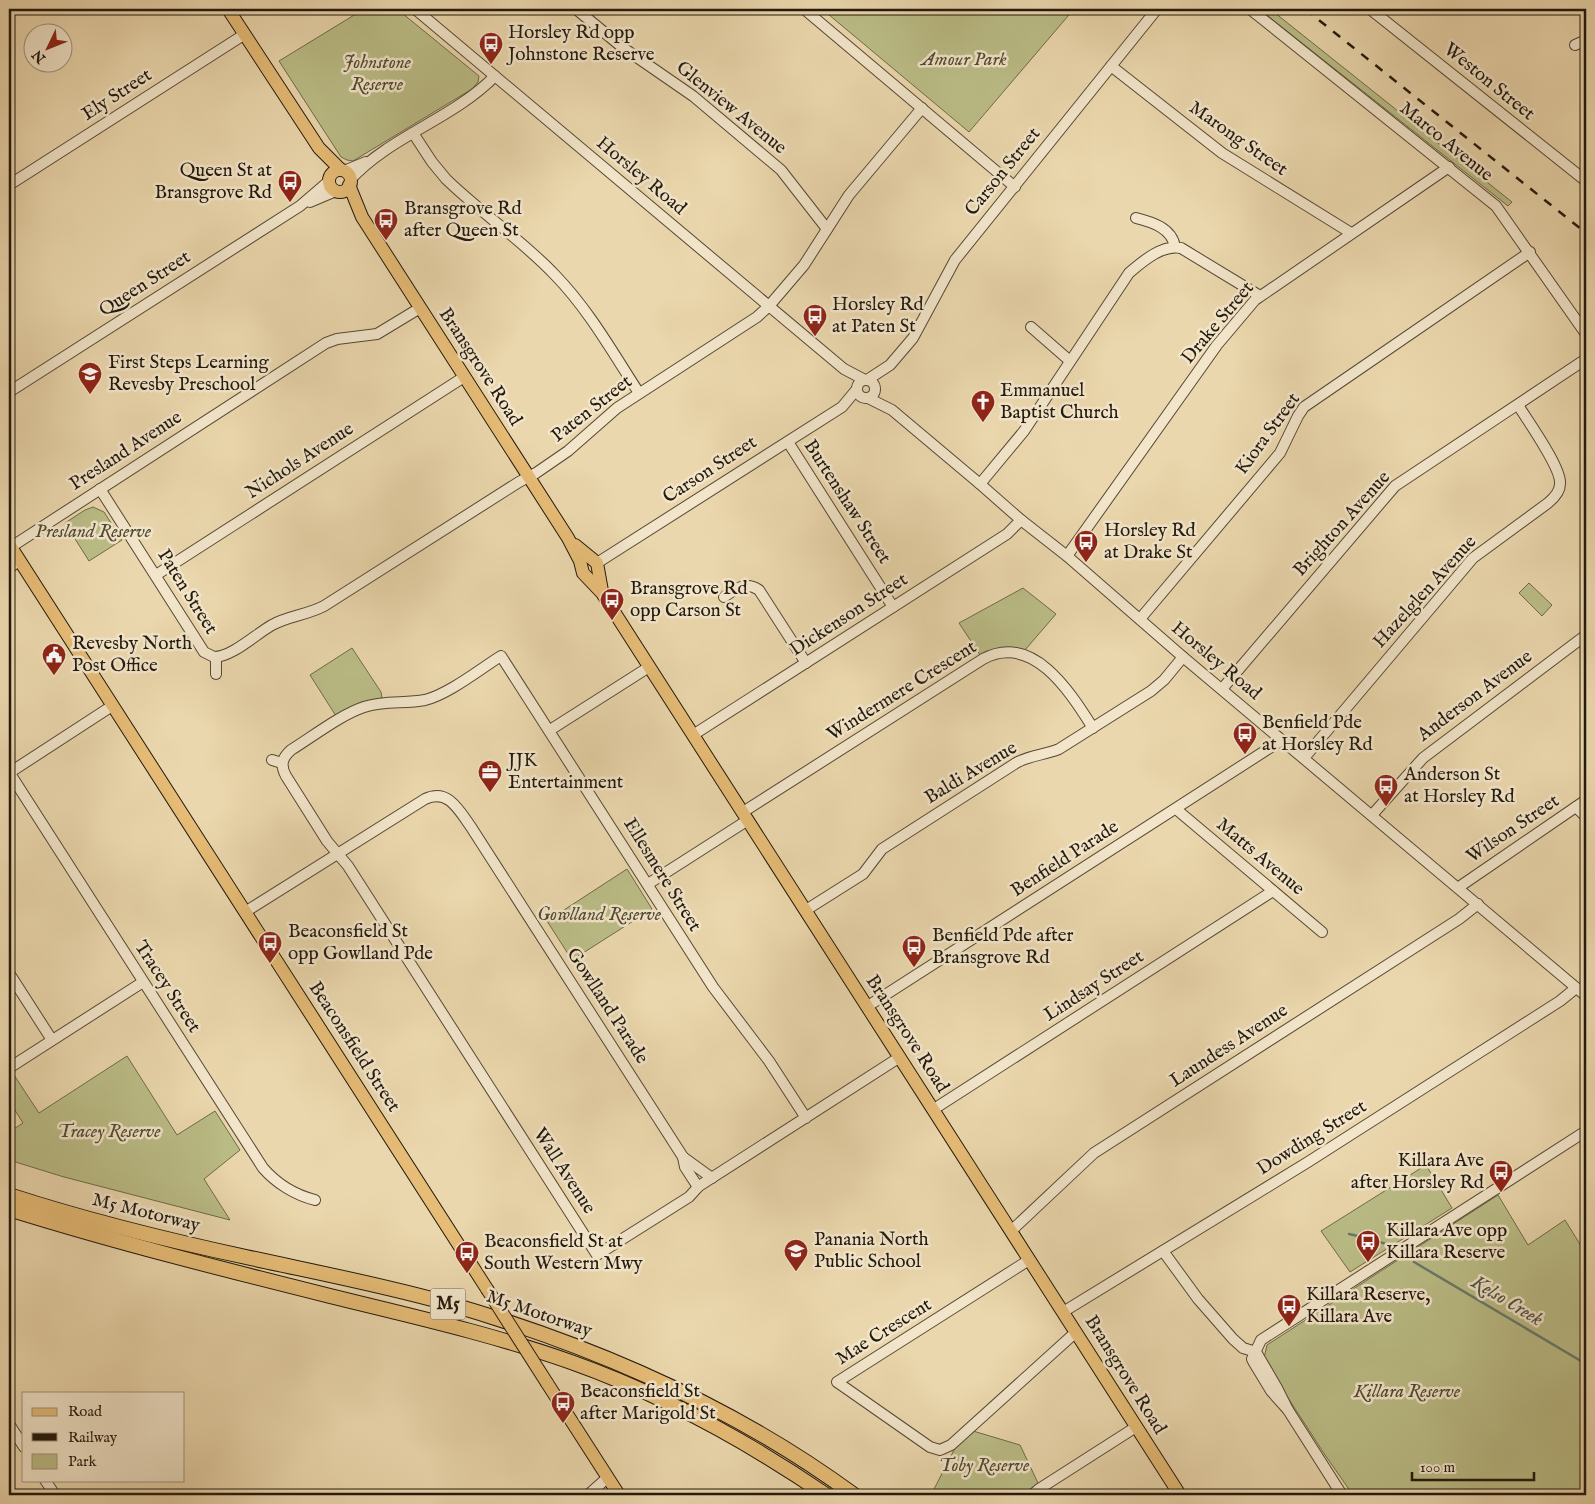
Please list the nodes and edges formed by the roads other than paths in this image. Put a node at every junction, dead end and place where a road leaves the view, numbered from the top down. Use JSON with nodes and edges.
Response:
{"nodes":[{"id":1,"x":228,"y":9,"type":"edge"},
{"id":2,"x":415,"y":9,"type":"edge"},
{"id":3,"x":576,"y":9,"type":"edge"},
{"id":4,"x":804,"y":9,"type":"edge"},
{"id":5,"x":1157,"y":9,"type":"edge"},
{"id":6,"x":1250,"y":9,"type":"edge"},
{"id":7,"x":1370,"y":9,"type":"edge"},
{"id":8,"x":245,"y":34,"type":"junction"},
{"id":9,"x":1586,"y":40,"type":"edge"},
{"id":10,"x":1575,"y":45,"type":"dead end"},
{"id":11,"x":1111,"y":66,"type":"junction"},
{"id":12,"x":495,"y":76,"type":"junction"},
{"id":13,"x":922,"y":108,"type":"junction"},
{"id":14,"x":413,"y":133,"type":"junction"},
{"id":15,"x":1449,"y":167,"type":"junction"},
{"id":16,"x":340,"y":181,"type":"junction"},
{"id":17,"x":1586,"y":181,"type":"edge"},
{"id":18,"x":9,"y":185,"type":"edge"},
{"id":19,"x":1015,"y":187,"type":"junction"},
{"id":20,"x":1136,"y":218,"type":"dead end"},
{"id":21,"x":827,"y":229,"type":"junction"},
{"id":22,"x":1351,"y":233,"type":"junction"},
{"id":23,"x":1176,"y":247,"type":"junction"},
{"id":24,"x":1530,"y":252,"type":"junction"},
{"id":25,"x":1260,"y":296,"type":"junction"},
{"id":26,"x":769,"y":306,"type":"junction"},
{"id":27,"x":420,"y":308,"type":"junction"},
{"id":28,"x":1031,"y":327,"type":"dead end"},
{"id":29,"x":1586,"y":334,"type":"edge"},
{"id":30,"x":1586,"y":359,"type":"edge"},
{"id":31,"x":1070,"y":361,"type":"junction"},
{"id":32,"x":890,"y":365,"type":"junction"},
{"id":33,"x":464,"y":377,"type":"junction"},
{"id":34,"x":862,"y":384,"type":"junction"},
{"id":35,"x":876,"y":388,"type":"junction"},
{"id":36,"x":9,"y":392,"type":"edge"},
{"id":37,"x":639,"y":393,"type":"junction"},
{"id":38,"x":867,"y":398,"type":"junction"},
{"id":39,"x":1518,"y":405,"type":"junction"},
{"id":40,"x":842,"y":406,"type":"junction"},
{"id":41,"x":892,"y":410,"type":"junction"},
{"id":42,"x":788,"y":442,"type":"junction"},
{"id":43,"x":528,"y":477,"type":"junction"},
{"id":44,"x":980,"y":484,"type":"junction"},
{"id":45,"x":100,"y":489,"type":"junction"},
{"id":46,"x":1021,"y":520,"type":"junction"},
{"id":47,"x":10,"y":546,"type":"edge"},
{"id":48,"x":1066,"y":556,"type":"junction"},
{"id":49,"x":14,"y":565,"type":"edge"},
{"id":50,"x":591,"y":568,"type":"junction"},
{"id":51,"x":156,"y":575,"type":"junction"},
{"id":52,"x":724,"y":597,"type":"dead end"},
{"id":53,"x":893,"y":607,"type":"junction"},
{"id":54,"x":1140,"y":619,"type":"junction"},
{"id":55,"x":1586,"y":635,"type":"edge"},
{"id":56,"x":1183,"y":657,"type":"junction"},
{"id":57,"x":216,"y":658,"type":"junction"},
{"id":58,"x":806,"y":663,"type":"junction"},
{"id":59,"x":649,"y":667,"type":"junction"},
{"id":60,"x":216,"y":674,"type":"dead end"},
{"id":61,"x":1222,"y":689,"type":"junction"},
{"id":62,"x":112,"y":706,"type":"junction"},
{"id":63,"x":1093,"y":728,"type":"junction"},
{"id":64,"x":550,"y":730,"type":"junction"},
{"id":65,"x":693,"y":735,"type":"junction"},
{"id":66,"x":1282,"y":740,"type":"junction"},
{"id":67,"x":1304,"y":758,"type":"junction"},
{"id":68,"x":9,"y":772,"type":"edge"},
{"id":69,"x":1586,"y":800,"type":"edge"},
{"id":70,"x":1576,"y":807,"type":"junction"},
{"id":71,"x":1176,"y":809,"type":"junction"},
{"id":72,"x":1372,"y":815,"type":"junction"},
{"id":73,"x":745,"y":816,"type":"junction"},
{"id":74,"x":1586,"y":817,"type":"edge"},
{"id":75,"x":337,"y":854,"type":"junction"},
{"id":76,"x":648,"y":884,"type":"junction"},
{"id":77,"x":1458,"y":887,"type":"junction"},
{"id":78,"x":1273,"y":891,"type":"junction"},
{"id":79,"x":1478,"y":904,"type":"junction"},
{"id":80,"x":806,"y":910,"type":"junction"},
{"id":81,"x":245,"y":912,"type":"junction"},
{"id":82,"x":1322,"y":932,"type":"dead end"},
{"id":83,"x":9,"y":973,"type":"edge"},
{"id":84,"x":143,"y":982,"type":"junction"},
{"id":85,"x":1576,"y":988,"type":"junction"},
{"id":86,"x":1586,"y":996,"type":"edge"},
{"id":87,"x":868,"y":1006,"type":"junction"},
{"id":88,"x":52,"y":1040,"type":"junction"},
{"id":89,"x":900,"y":1057,"type":"junction"},
{"id":90,"x":9,"y":1068,"type":"edge"},
{"id":91,"x":934,"y":1109,"type":"junction"},
{"id":92,"x":806,"y":1118,"type":"junction"},
{"id":93,"x":1586,"y":1131,"type":"edge"},
{"id":94,"x":683,"y":1157,"type":"junction"},
{"id":95,"x":712,"y":1178,"type":"junction"},
{"id":96,"x":698,"y":1187,"type":"junction"},
{"id":97,"x":9,"y":1195,"type":"edge"},
{"id":98,"x":315,"y":1200,"type":"dead end"},
{"id":99,"x":9,"y":1209,"type":"edge"},
{"id":100,"x":1011,"y":1231,"type":"junction"},
{"id":101,"x":1163,"y":1251,"type":"junction"},
{"id":102,"x":1029,"y":1260,"type":"junction"},
{"id":103,"x":1063,"y":1312,"type":"junction"},
{"id":104,"x":1076,"y":1332,"type":"junction"},
{"id":105,"x":1256,"y":1352,"type":"junction"},
{"id":106,"x":9,"y":1424,"type":"edge"},
{"id":107,"x":1136,"y":1427,"type":"junction"},
{"id":108,"x":22,"y":1444,"type":"edge"},
{"id":109,"x":607,"y":1478,"type":"junction"},
{"id":110,"x":46,"y":1482,"type":"edge"},
{"id":111,"x":55,"y":1495,"type":"edge"},
{"id":112,"x":588,"y":1495,"type":"edge"},
{"id":113,"x":619,"y":1495,"type":"edge"},
{"id":114,"x":826,"y":1495,"type":"edge"},
{"id":115,"x":854,"y":1495,"type":"edge"},
{"id":116,"x":1032,"y":1495,"type":"edge"},
{"id":117,"x":1180,"y":1495,"type":"edge"},
{"id":118,"x":1342,"y":1495,"type":"edge"}],
"edges":[{"from":1,"to":8,"type":"main road","name":"Bransgrove Road"},
{"from":2,"to":12,"type":"street","name":"Horsley Road"},
{"from":3,"to":21,"type":"street","name":"Glenview Avenue"},
{"from":4,"to":13,"type":"street"},
{"from":5,"to":11,"type":"street","name":"Carson Street"},
{"from":6,"to":15,"type":"street","name":"Marco Avenue"},
{"from":7,"to":17,"type":"street","name":"Weston Street"},
{"from":8,"to":16,"type":"main road","name":"Bransgrove Road"},
{"from":8,"to":18,"type":"street","name":"Ely Street"},
{"from":9,"to":10,"type":"street"},
{"from":11,"to":19,"type":"street","name":"Carson Street"},
{"from":11,"to":22,"type":"street","name":"Marong Street"},
{"from":12,"to":14,"type":"street","name":"Queen Street"},
{"from":12,"to":26,"type":"street","name":"Horsley Road"},
{"from":13,"to":19,"type":"street"},
{"from":13,"to":21,"type":"street","name":"Paten Street"},
{"from":14,"to":16,"type":"street","name":"Queen Street"},
{"from":14,"to":37,"type":"street"},
{"from":15,"to":22,"type":"street","name":"Drake Street"},
{"from":15,"to":24,"type":"street","name":"Marco Avenue"},
{"from":16,"to":27,"type":"main road","name":"Bransgrove Road"},
{"from":16,"to":36,"type":"street","name":"Queen Street"},
{"from":19,"to":32,"type":"street","name":"Carson Street"},
{"from":20,"to":23,"type":"street"},
{"from":21,"to":26,"type":"street","name":"Paten Street"},
{"from":22,"to":25,"type":"street","name":"Drake Street"},
{"from":23,"to":25,"type":"street"},
{"from":23,"to":31,"type":"street"},
{"from":24,"to":29,"type":"street","name":"Marco Avenue"},
{"from":24,"to":54,"type":"street","name":"Kiora Street"},
{"from":25,"to":48,"type":"street","name":"Drake Street"},
{"from":26,"to":34,"type":"street","name":"Horsley Road"},
{"from":26,"to":37,"type":"street","name":"Paten Street"},
{"from":27,"to":33,"type":"main road","name":"Bransgrove Road"},
{"from":27,"to":45,"type":"street","name":"Presland Avenue"},
{"from":28,"to":31,"type":"street"},
{"from":30,"to":39,"type":"street","name":"Brighton Avenue"},
{"from":31,"to":44,"type":"street"},
{"from":32,"to":34,"type":"street","name":"Carson Street"},
{"from":32,"to":35,"type":"street","name":"Carson Street"},
{"from":33,"to":43,"type":"main road","name":"Bransgrove Road"},
{"from":33,"to":51,"type":"street","name":"Nichols Avenue"},
{"from":34,"to":35,"type":"street"},
{"from":34,"to":38,"type":"street"},
{"from":34,"to":40,"type":"street","name":"Carson Street"},
{"from":35,"to":38,"type":"street"},
{"from":35,"to":41,"type":"street","name":"Horsley Road"},
{"from":37,"to":43,"type":"street","name":"Paten Street"},
{"from":38,"to":40,"type":"street","name":"Carson Street"},
{"from":38,"to":41,"type":"street","name":"Horsley Road"},
{"from":39,"to":61,"type":"street","name":"Brighton Avenue"},
{"from":39,"to":67,"type":"street","name":"Hazelglen Avenue"},
{"from":40,"to":42,"type":"street","name":"Carson Street"},
{"from":41,"to":44,"type":"street","name":"Horsley Road"},
{"from":42,"to":50,"type":"street","name":"Carson Street"},
{"from":42,"to":53,"type":"street","name":"Burtenshaw Street"},
{"from":43,"to":50,"type":"main road","name":"Bransgrove Road"},
{"from":43,"to":57,"type":"street","name":"Paten Street"},
{"from":44,"to":46,"type":"street","name":"Horsley Road"},
{"from":45,"to":47,"type":"street","name":"Presland Avenue"},
{"from":45,"to":51,"type":"street","name":"Paten Street"},
{"from":46,"to":48,"type":"street","name":"Horsley Road"},
{"from":46,"to":53,"type":"street","name":"Dickenson Street"},
{"from":47,"to":49,"type":"main road","name":"Beaconsfield Street"},
{"from":48,"to":54,"type":"street","name":"Horsley Road"},
{"from":49,"to":62,"type":"main road","name":"Beaconsfield Street"},
{"from":50,"to":59,"type":"main road","name":"Bransgrove Road"},
{"from":51,"to":57,"type":"street","name":"Paten Street"},
{"from":52,"to":58,"type":"street"},
{"from":53,"to":58,"type":"street","name":"Dickenson Street"},
{"from":54,"to":56,"type":"street","name":"Horsley Road"},
{"from":55,"to":72,"type":"street","name":"Anderson Avenue"},
{"from":56,"to":61,"type":"street","name":"Horsley Road"},
{"from":56,"to":63,"type":"street","name":"Baldi Avenue"},
{"from":57,"to":60,"type":"street","name":"Paten Street"},
{"from":58,"to":65,"type":"street","name":"Dickenson Street"},
{"from":59,"to":64,"type":"street"},
{"from":59,"to":65,"type":"main road","name":"Bransgrove Road"},
{"from":61,"to":66,"type":"street","name":"Horsley Road"},
{"from":62,"to":68,"type":"street"},
{"from":62,"to":81,"type":"main road","name":"Beaconsfield Street"},
{"from":63,"to":73,"type":"street","name":"Windermere Crescent"},
{"from":63,"to":80,"type":"street","name":"Baldi Avenue"},
{"from":64,"to":75,"type":"street","name":"Ellesmere Street"},
{"from":64,"to":76,"type":"street","name":"Ellesmere Street"},
{"from":65,"to":73,"type":"main road","name":"Bransgrove Road"},
{"from":66,"to":67,"type":"street","name":"Horsley Road"},
{"from":66,"to":71,"type":"street","name":"Benfield Parade"},
{"from":67,"to":72,"type":"street","name":"Horsley Road"},
{"from":68,"to":84,"type":"street","name":"Tracey Street"},
{"from":69,"to":70,"type":"street","name":"Wilson Street"},
{"from":70,"to":74,"type":"street"},
{"from":70,"to":77,"type":"street","name":"Wilson Street"},
{"from":71,"to":78,"type":"street","name":"Matts Avenue"},
{"from":71,"to":87,"type":"street","name":"Benfield Parade"},
{"from":72,"to":77,"type":"street","name":"Horsley Road"},
{"from":73,"to":76,"type":"street","name":"Windermere Crescent"},
{"from":73,"to":80,"type":"main road","name":"Bransgrove Road"},
{"from":75,"to":81,"type":"street","name":"Gowlland Parade"},
{"from":75,"to":94,"type":"street","name":"Gowlland Parade"},
{"from":75,"to":96,"type":"street","name":"Wall Avenue"},
{"from":76,"to":92,"type":"street","name":"Ellesmere Street"},
{"from":77,"to":79,"type":"street","name":"Horsley Road"},
{"from":78,"to":82,"type":"street","name":"Matts Avenue"},
{"from":78,"to":91,"type":"street","name":"Lindsay Street"},
{"from":79,"to":85,"type":"street","name":"Horsley Road"},
{"from":79,"to":100,"type":"street","name":"Laundess Avenue"},
{"from":80,"to":87,"type":"main road","name":"Bransgrove Road"},
{"from":81,"to":109,"type":"main road","name":"Beaconsfield Street","bridge":true},
{"from":83,"to":88,"type":"street"},
{"from":84,"to":88,"type":"street"},
{"from":84,"to":98,"type":"street","name":"Tracey Street"},
{"from":85,"to":86,"type":"street","name":"Horsley Road"},
{"from":85,"to":101,"type":"street","name":"Dowding Street"},
{"from":87,"to":89,"type":"main road","name":"Bransgrove Road"},
{"from":88,"to":90,"type":"street"},
{"from":89,"to":91,"type":"main road","name":"Bransgrove Road"},
{"from":89,"to":92,"type":"street","name":"Wall Avenue"},
{"from":91,"to":100,"type":"main road","name":"Bransgrove Road"},
{"from":92,"to":95,"type":"street","name":"Wall Avenue"},
{"from":93,"to":105,"type":"street"},
{"from":94,"to":95,"type":"street","name":"Gowlland Parade"},
{"from":94,"to":96,"type":"street","name":"Gowlland Parade"},
{"from":95,"to":96,"type":"street","name":"Wall Avenue"},
{"from":97,"to":115,"type":"highway","name":"M5 Motorway","number":"M5"},
{"from":99,"to":114,"type":"highway","name":"M5 Motorway","number":"M5"},
{"from":100,"to":102,"type":"main road","name":"Bransgrove Road"},
{"from":101,"to":103,"type":"street","name":"Dowding Street"},
{"from":101,"to":105,"type":"street"},
{"from":102,"to":103,"type":"main road","name":"Bransgrove Road"},
{"from":102,"to":104,"type":"street","name":"Mae Crescent"},
{"from":103,"to":104,"type":"main road","name":"Bransgrove Road"},
{"from":104,"to":107,"type":"main road","name":"Bransgrove Road"},
{"from":105,"to":118,"type":"street"},
{"from":106,"to":108,"type":"street"},
{"from":107,"to":116,"type":"street"},
{"from":107,"to":117,"type":"main road","name":"Bransgrove Road"},
{"from":109,"to":112,"type":"street"},
{"from":109,"to":113,"type":"main road","name":"Beaconsfield Street"},
{"from":110,"to":111,"type":"street"}]}
